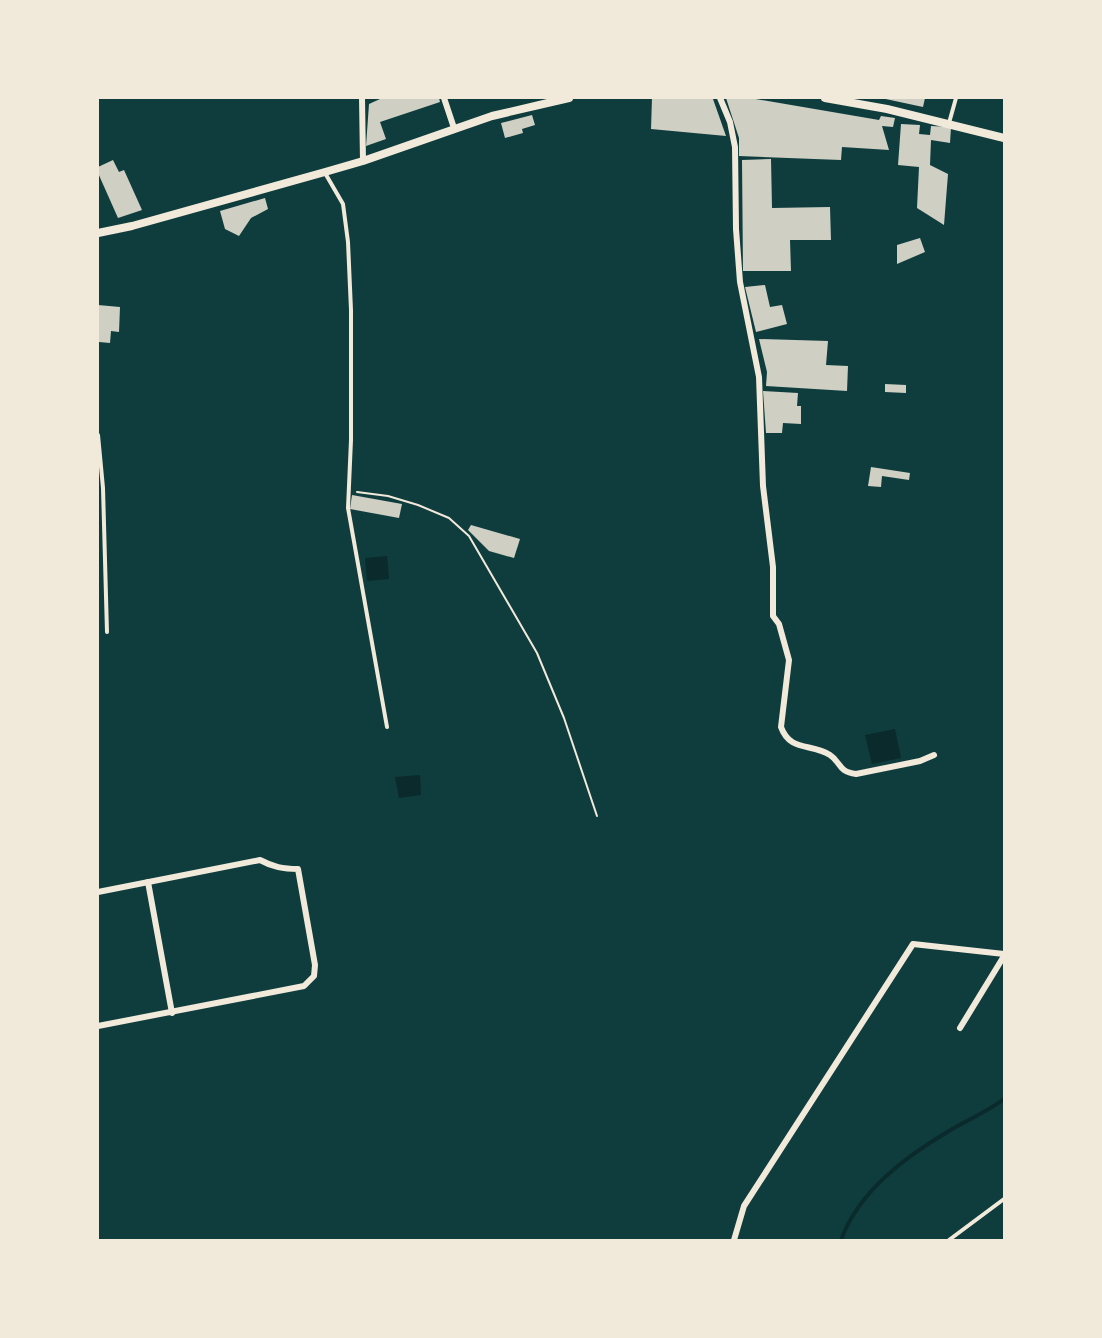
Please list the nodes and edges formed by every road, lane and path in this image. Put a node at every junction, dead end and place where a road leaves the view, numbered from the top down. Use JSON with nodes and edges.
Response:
{"nodes":[{"id":1,"x":362,"y":98,"type":"edge"},
{"id":2,"x":444,"y":98,"type":"edge"},
{"id":3,"x":569,"y":98,"type":"edge"},
{"id":4,"x":720,"y":98,"type":"edge"},
{"id":5,"x":825,"y":98,"type":"edge"},
{"id":6,"x":956,"y":98,"type":"edge"},
{"id":7,"x":949,"y":123,"type":"junction"},
{"id":8,"x":454,"y":128,"type":"junction"},
{"id":9,"x":1005,"y":138,"type":"edge"},
{"id":10,"x":363,"y":161,"type":"junction"},
{"id":11,"x":325,"y":172,"type":"junction"},
{"id":12,"x":98,"y":233,"type":"edge"},
{"id":13,"x":98,"y":435,"type":"edge"},
{"id":14,"x":348,"y":491,"type":"junction"},
{"id":15,"x":107,"y":632,"type":"dead end"},
{"id":16,"x":387,"y":728,"type":"dead end"},
{"id":17,"x":934,"y":755,"type":"dead end"},
{"id":18,"x":597,"y":816,"type":"dead end"},
{"id":19,"x":148,"y":882,"type":"junction"},
{"id":20,"x":98,"y":892,"type":"edge"},
{"id":21,"x":1005,"y":955,"type":"edge"},
{"id":22,"x":171,"y":1012,"type":"junction"},
{"id":23,"x":98,"y":1026,"type":"edge"},
{"id":24,"x":960,"y":1028,"type":"dead end"},
{"id":25,"x":1005,"y":1199,"type":"edge"},
{"id":26,"x":734,"y":1240,"type":"edge"},
{"id":27,"x":949,"y":1240,"type":"edge"}],
"edges":[{"from":1,"to":10,"type":"street"},
{"from":2,"to":8,"type":"street"},
{"from":3,"to":8,"type":"street"},
{"from":4,"to":17,"type":"street"},
{"from":5,"to":7,"type":"street"},
{"from":6,"to":7,"type":"lane"},
{"from":7,"to":9,"type":"street"},
{"from":8,"to":10,"type":"street"},
{"from":10,"to":11,"type":"street"},
{"from":11,"to":12,"type":"street"},
{"from":11,"to":14,"type":"lane"},
{"from":13,"to":15,"type":"lane"},
{"from":14,"to":16,"type":"lane"},
{"from":14,"to":18,"type":"path"},
{"from":19,"to":20,"type":"street"},
{"from":19,"to":22,"type":"street"},
{"from":19,"to":22,"type":"street"},
{"from":21,"to":24,"type":"street"},
{"from":21,"to":26,"type":"street"},
{"from":22,"to":23,"type":"street"},
{"from":25,"to":27,"type":"lane"}]}
